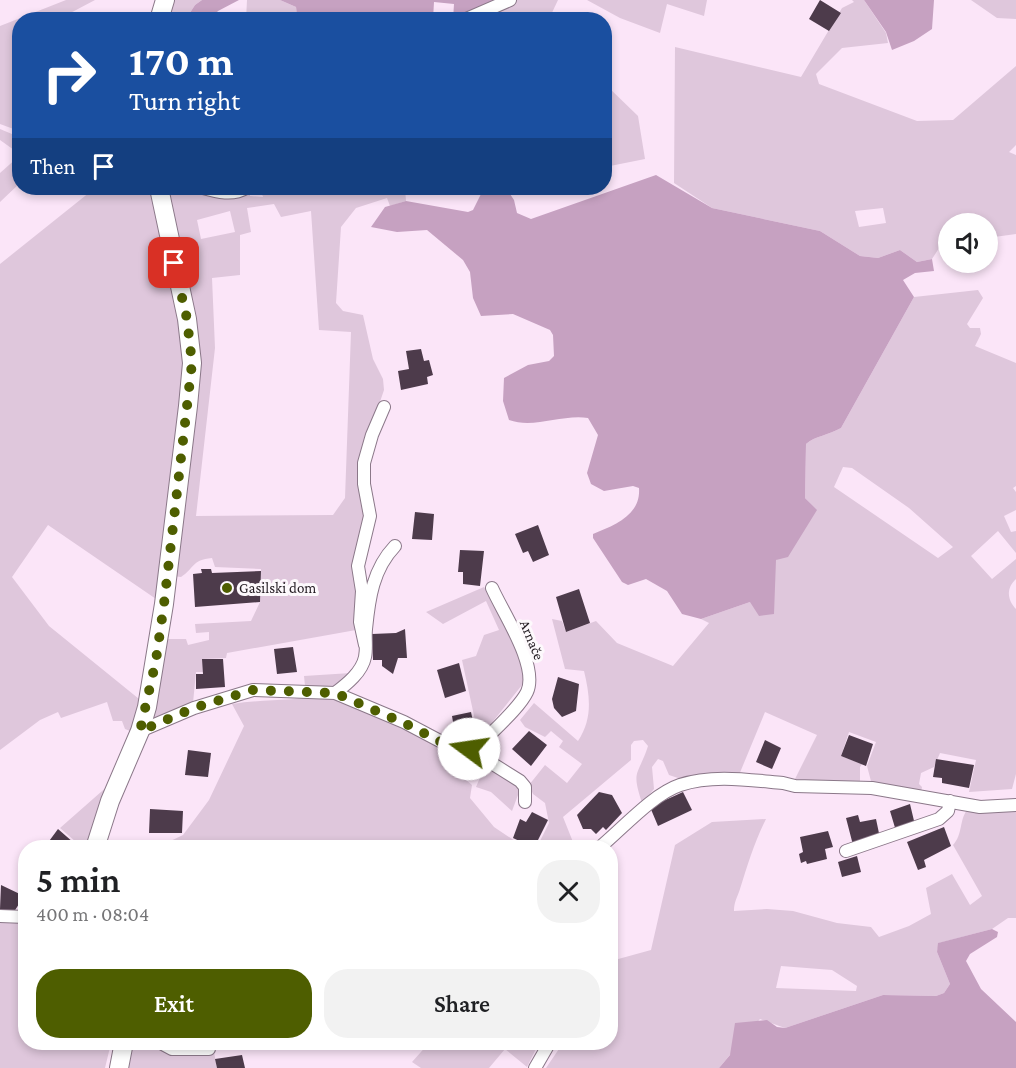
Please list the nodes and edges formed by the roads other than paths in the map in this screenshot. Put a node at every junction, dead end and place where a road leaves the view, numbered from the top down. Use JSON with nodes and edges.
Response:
{"nodes":[{"id":1,"x":510,"y":0,"type":"edge"},
{"id":2,"x":482,"y":12,"type":"edge"},
{"id":3,"x":160,"y":195,"type":"edge"},
{"id":4,"x":384,"y":407,"type":"dead end"},
{"id":5,"x":395,"y":546,"type":"dead end"},
{"id":6,"x":492,"y":588,"type":"dead end"},
{"id":7,"x":365,"y":645,"type":"junction"},
{"id":8,"x":335,"y":693,"type":"junction"},
{"id":9,"x":140,"y":731,"type":"junction"},
{"id":10,"x":469,"y":749,"type":"junction"},
{"id":11,"x":950,"y":801,"type":"junction"},
{"id":12,"x":525,"y":802,"type":"dead end"},
{"id":13,"x":1016,"y":805,"type":"edge"},
{"id":14,"x":98,"y":840,"type":"edge"},
{"id":15,"x":608,"y":840,"type":"edge"},
{"id":16,"x":846,"y":851,"type":"dead end"},
{"id":17,"x":0,"y":916,"type":"edge"},
{"id":18,"x":18,"y":917,"type":"edge"},
{"id":19,"x":122,"y":1050,"type":"edge"},
{"id":20,"x":546,"y":1050,"type":"edge"},
{"id":21,"x":119,"y":1068,"type":"edge"},
{"id":22,"x":536,"y":1068,"type":"edge"}],
"edges":[{"from":1,"to":2,"type":"street"},
{"from":3,"to":9,"type":"street"},
{"from":4,"to":7,"type":"street"},
{"from":5,"to":7,"type":"street"},
{"from":6,"to":10,"type":"street","name":"Arnače"},
{"from":7,"to":8,"type":"street"},
{"from":8,"to":9,"type":"street"},
{"from":8,"to":10,"type":"street"},
{"from":9,"to":14,"type":"street"},
{"from":10,"to":12,"type":"street"},
{"from":11,"to":13,"type":"street"},
{"from":11,"to":15,"type":"street"},
{"from":11,"to":16,"type":"street"},
{"from":17,"to":18,"type":"street"},
{"from":19,"to":21,"type":"street"},
{"from":20,"to":22,"type":"street"}]}
